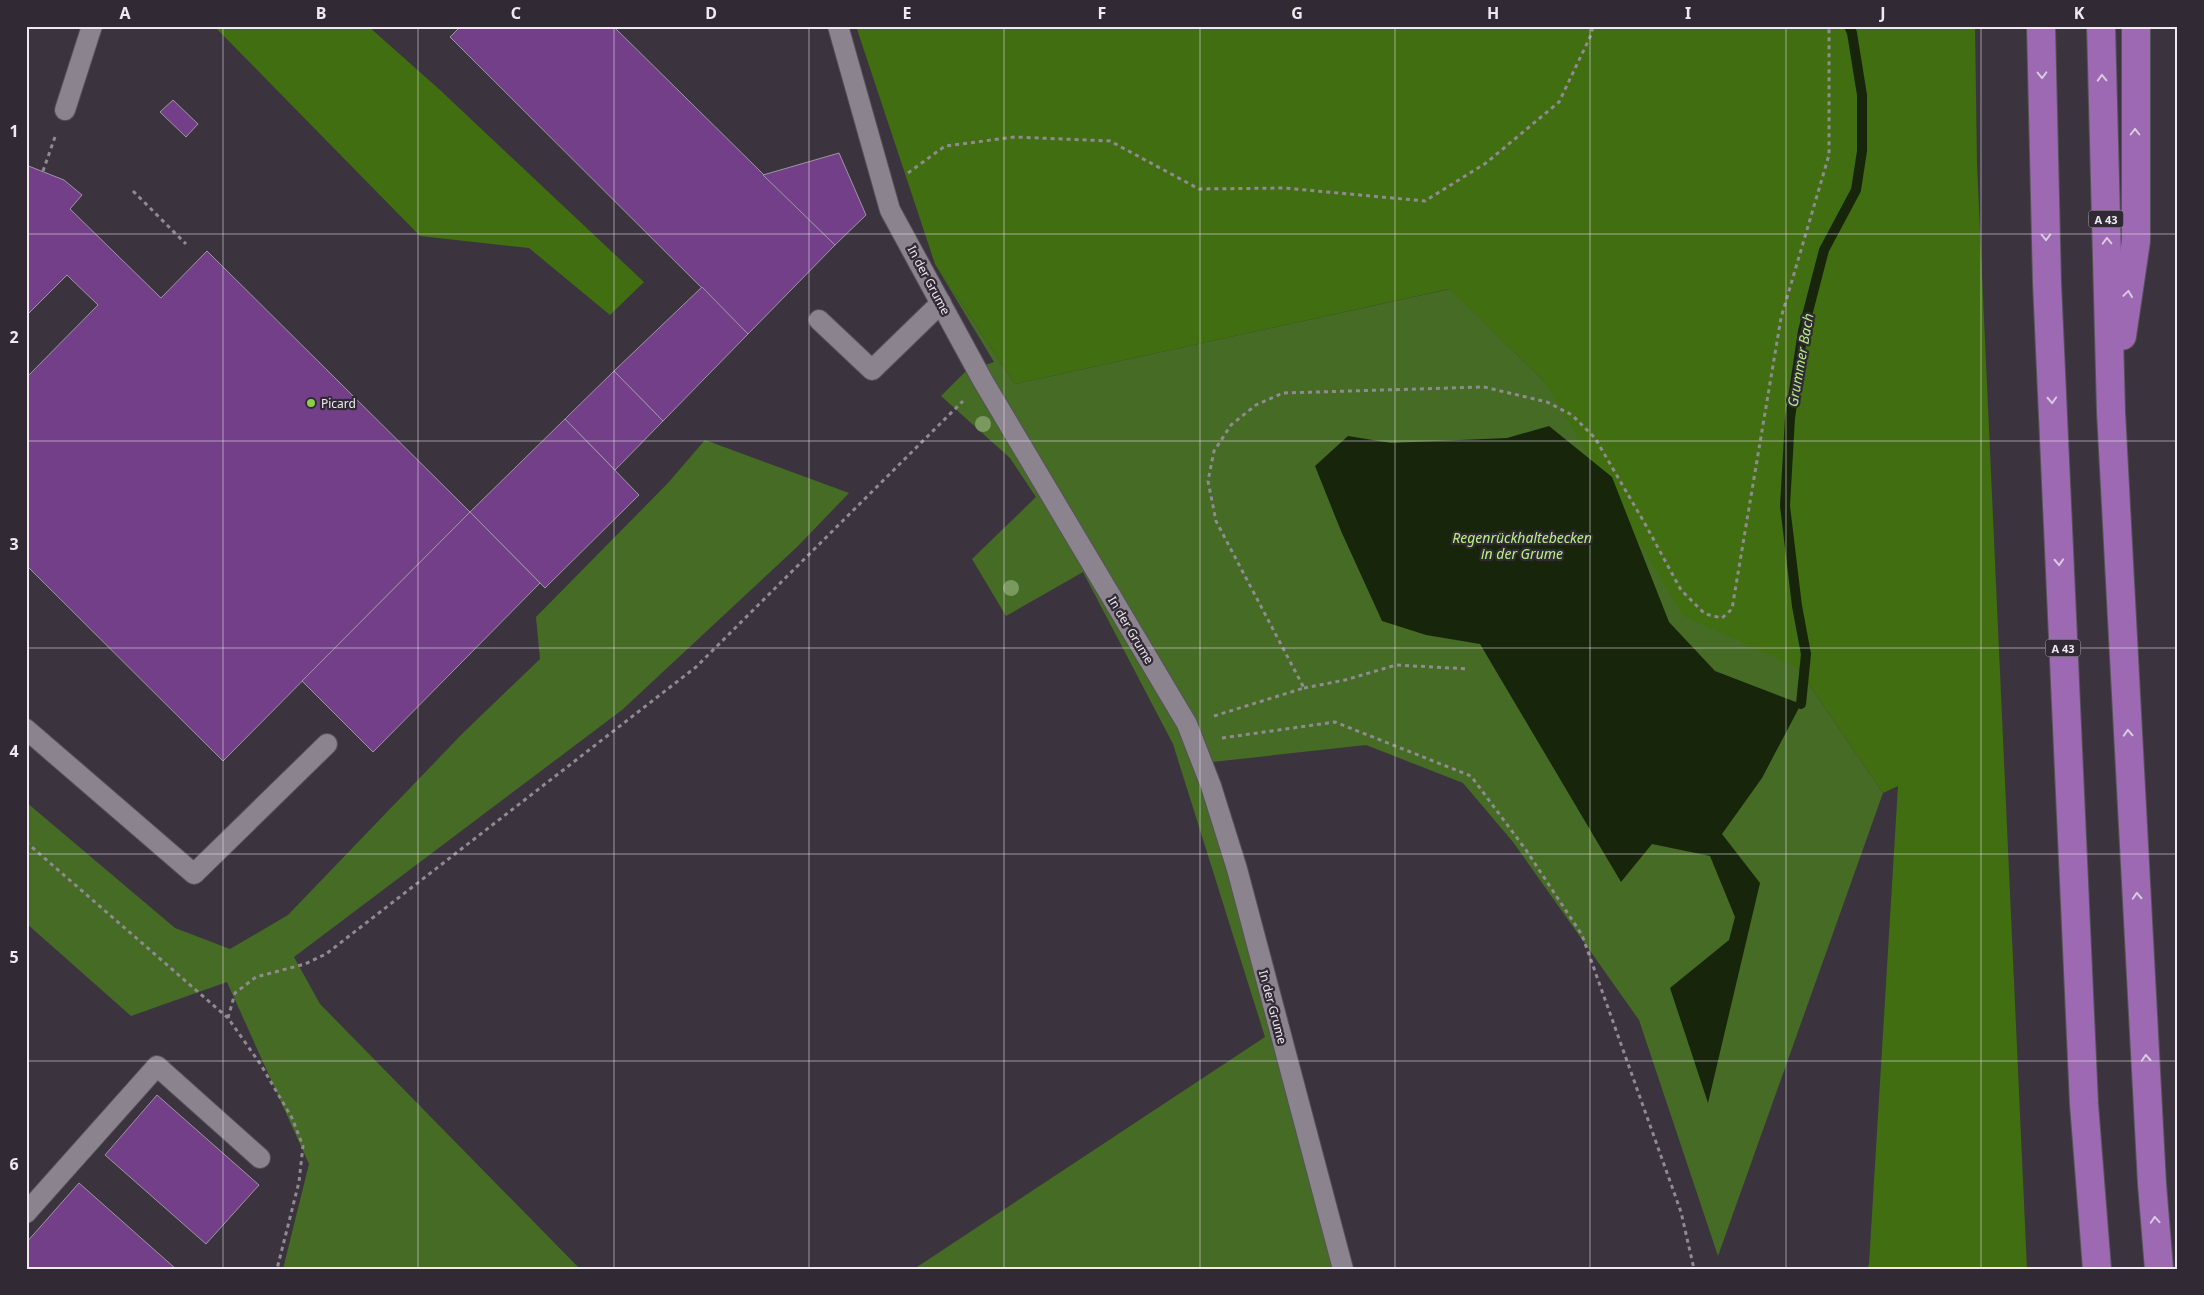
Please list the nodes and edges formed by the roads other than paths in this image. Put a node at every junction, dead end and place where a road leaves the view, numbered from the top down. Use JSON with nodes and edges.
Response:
{"nodes":[{"id":1,"x":92,"y":26,"type":"edge"},
{"id":2,"x":838,"y":26,"type":"edge"},
{"id":3,"x":2041,"y":26,"type":"edge"},
{"id":4,"x":2101,"y":26,"type":"edge"},
{"id":5,"x":2136,"y":26,"type":"edge"},
{"id":6,"x":65,"y":110,"type":"road end"},
{"id":7,"x":941,"y":303,"type":"junction"},
{"id":8,"x":819,"y":320,"type":"dead end"},
{"id":9,"x":2111,"y":412,"type":"junction"},
{"id":10,"x":26,"y":729,"type":"edge"},
{"id":11,"x":327,"y":744,"type":"dead end"},
{"id":12,"x":260,"y":1158,"type":"dead end"},
{"id":13,"x":26,"y":1213,"type":"edge"},
{"id":14,"x":1343,"y":1269,"type":"edge"},
{"id":15,"x":2097,"y":1269,"type":"edge"},
{"id":16,"x":2159,"y":1269,"type":"edge"}],
"edges":[{"from":1,"to":6,"type":"lane"},
{"from":2,"to":7,"type":"lane","name":"In der Grume"},
{"from":3,"to":15,"type":"highway","number":"A 43","one_way":true},
{"from":9,"to":4,"type":"highway","number":"A 43","one_way":true},
{"from":9,"to":5,"type":"highway","one_way":true},
{"from":7,"to":8,"type":"lane"},
{"from":7,"to":14,"type":"lane","name":"In der Grume"},
{"from":16,"to":9,"type":"highway","number":"A 43","one_way":true},
{"from":10,"to":11,"type":"lane"},
{"from":12,"to":13,"type":"lane"}]}
